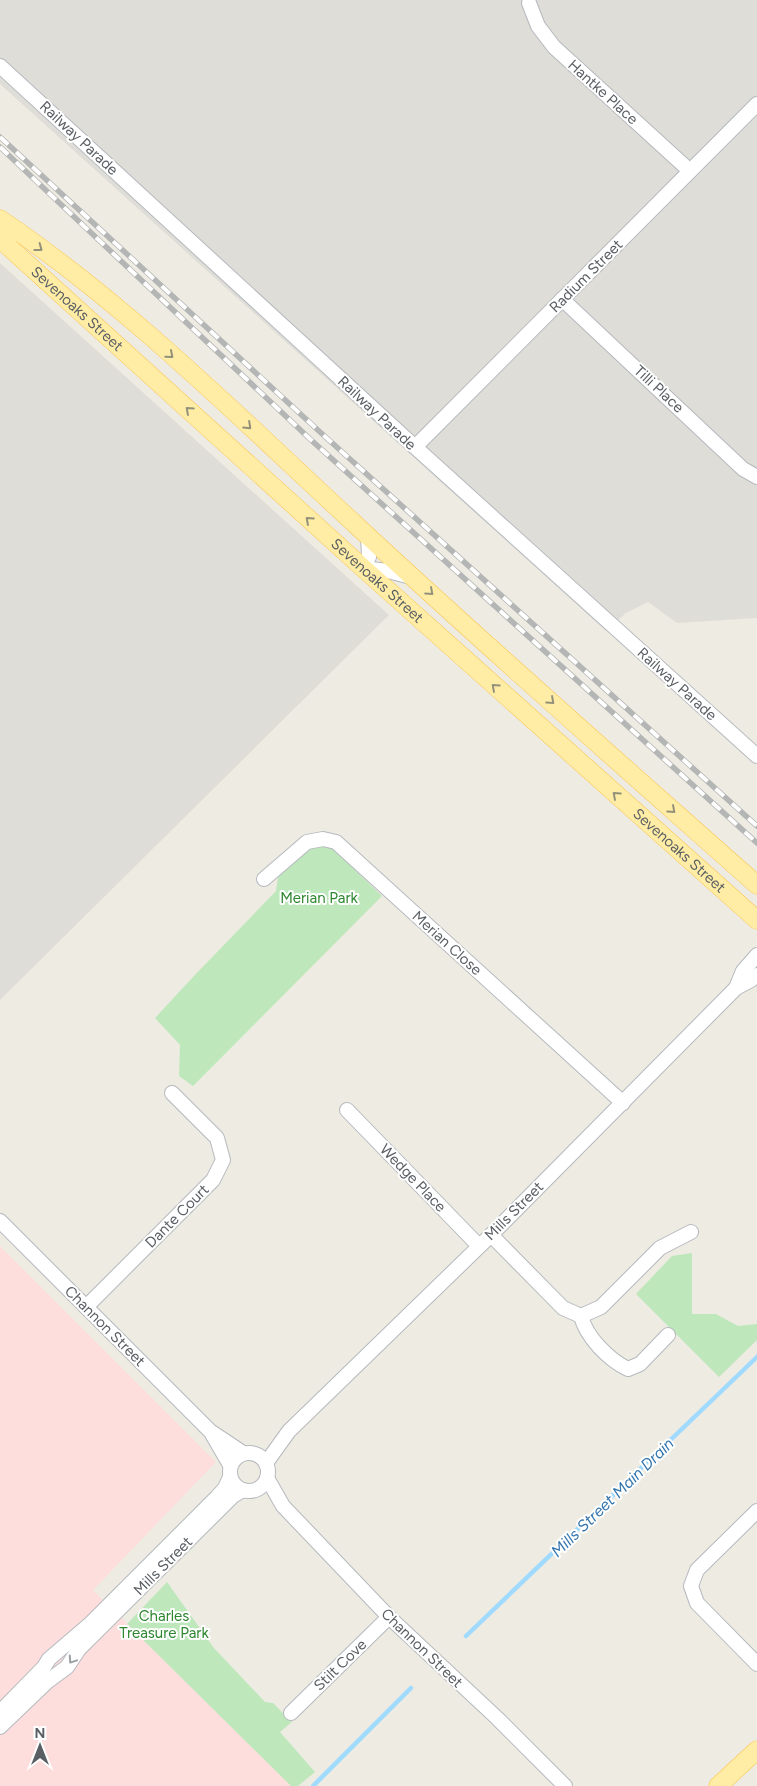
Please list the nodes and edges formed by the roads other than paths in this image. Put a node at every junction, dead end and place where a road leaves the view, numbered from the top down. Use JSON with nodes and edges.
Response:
{"nodes":[{"id":1,"x":528,"y":3,"type":"dead end"},
{"id":2,"x":0,"y":66,"type":"edge"},
{"id":3,"x":757,"y":104,"type":"edge"},
{"id":4,"x":690,"y":171,"type":"junction"},
{"id":5,"x":0,"y":219,"type":"edge"},
{"id":6,"x":0,"y":238,"type":"edge"},
{"id":7,"x":562,"y":299,"type":"junction"},
{"id":8,"x":415,"y":448,"type":"junction"},
{"id":9,"x":757,"y":477,"type":"edge"},
{"id":10,"x":368,"y":536,"type":"junction"},
{"id":11,"x":363,"y":568,"type":"junction"},
{"id":12,"x":414,"y":578,"type":"junction"},
{"id":13,"x":757,"y":756,"type":"edge"},
{"id":14,"x":264,"y":879,"type":"dead end"},
{"id":15,"x":757,"y":885,"type":"edge"},
{"id":16,"x":757,"y":920,"type":"edge"},
{"id":17,"x":757,"y":955,"type":"edge"},
{"id":18,"x":757,"y":975,"type":"edge"},
{"id":19,"x":736,"y":988,"type":"junction"},
{"id":20,"x":172,"y":1094,"type":"dead end"},
{"id":21,"x":623,"y":1103,"type":"junction"},
{"id":22,"x":347,"y":1110,"type":"dead end"},
{"id":23,"x":0,"y":1221,"type":"edge"},
{"id":24,"x":691,"y":1232,"type":"dead end"},
{"id":25,"x":491,"y":1235,"type":"junction"},
{"id":26,"x":479,"y":1246,"type":"junction"},
{"id":27,"x":86,"y":1307,"type":"junction"},
{"id":28,"x":581,"y":1316,"type":"junction"},
{"id":29,"x":668,"y":1336,"type":"dead end"},
{"id":30,"x":210,"y":1431,"type":"junction"},
{"id":31,"x":289,"y":1431,"type":"junction"},
{"id":32,"x":249,"y":1453,"type":"junction"},
{"id":33,"x":266,"y":1463,"type":"junction"},
{"id":34,"x":230,"y":1471,"type":"junction"},
{"id":35,"x":267,"y":1478,"type":"junction"},
{"id":36,"x":246,"y":1491,"type":"junction"},
{"id":37,"x":282,"y":1506,"type":"junction"},
{"id":38,"x":757,"y":1511,"type":"edge"},
{"id":39,"x":389,"y":1617,"type":"junction"},
{"id":40,"x":757,"y":1664,"type":"edge"},
{"id":41,"x":0,"y":1712,"type":"edge"},
{"id":42,"x":291,"y":1713,"type":"dead end"},
{"id":43,"x":0,"y":1727,"type":"edge"},
{"id":44,"x":757,"y":1750,"type":"edge"},
{"id":45,"x":565,"y":1786,"type":"edge"},
{"id":46,"x":718,"y":1786,"type":"edge"}],
"edges":[{"from":1,"to":4,"type":"street","name":"Hantke Place"},
{"from":2,"to":8,"type":"street","name":"Railway Parade"},
{"from":3,"to":4,"type":"street","name":"Radium Street"},
{"from":4,"to":7,"type":"street","name":"Radium Street"},
{"from":5,"to":10,"type":"main road","name":"Sevenoaks Street","one_way":true},
{"from":11,"to":6,"type":"main road","name":"Sevenoaks Street","one_way":true},
{"from":7,"to":8,"type":"street","name":"Radium Street"},
{"from":7,"to":9,"type":"street","name":"Tilli Place"},
{"from":8,"to":13,"type":"street","name":"Railway Parade"},
{"from":10,"to":11,"type":"street"},
{"from":10,"to":12,"type":"main road","name":"Sevenoaks Street"},
{"from":11,"to":12,"type":"street"},
{"from":16,"to":11,"type":"main road","name":"Sevenoaks Street","one_way":true},
{"from":12,"to":15,"type":"main road","name":"Sevenoaks Street","one_way":true},
{"from":14,"to":21,"type":"street","name":"Merian Close"},
{"from":17,"to":19,"type":"street","name":"Mills Street"},
{"from":18,"to":19,"type":"street","name":"Mills Street"},
{"from":19,"to":21,"type":"street","name":"Mills Street"},
{"from":20,"to":27,"type":"street","name":"Dante Court"},
{"from":21,"to":25,"type":"street","name":"Mills Street"},
{"from":22,"to":26,"type":"street","name":"Wedge Place"},
{"from":23,"to":27,"type":"street","name":"Channon Street"},
{"from":24,"to":28,"type":"street"},
{"from":25,"to":26,"type":"street","name":"Mills Street"},
{"from":25,"to":28,"type":"street"},
{"from":26,"to":31,"type":"street","name":"Mills Street"},
{"from":27,"to":30,"type":"street","name":"Channon Street"},
{"from":28,"to":29,"type":"street"},
{"from":30,"to":32,"type":"street","name":"Channon Street"},
{"from":30,"to":34,"type":"street","name":"Channon Street"},
{"from":31,"to":32,"type":"street","name":"Mills Street"},
{"from":31,"to":33,"type":"street","name":"Mills Street"},
{"from":32,"to":33,"type":"street"},
{"from":32,"to":34,"type":"street"},
{"from":33,"to":35,"type":"street"},
{"from":34,"to":36,"type":"street"},
{"from":34,"to":41,"type":"street","name":"Mills Street"},
{"from":35,"to":36,"type":"street"},
{"from":35,"to":37,"type":"street","name":"Channon Street"},
{"from":36,"to":37,"type":"street","name":"Channon Street"},
{"from":36,"to":43,"type":"street","name":"Mills Street","one_way":true},
{"from":37,"to":39,"type":"street","name":"Channon Street"},
{"from":38,"to":40,"type":"street"},
{"from":39,"to":42,"type":"street","name":"Stilt Cove"},
{"from":39,"to":45,"type":"street","name":"Channon Street"},
{"from":44,"to":46,"type":"main road"}]}
